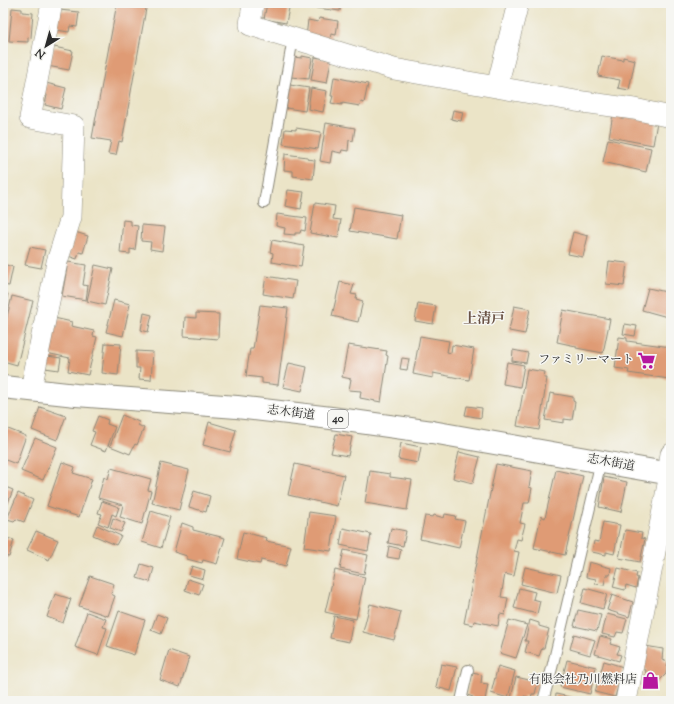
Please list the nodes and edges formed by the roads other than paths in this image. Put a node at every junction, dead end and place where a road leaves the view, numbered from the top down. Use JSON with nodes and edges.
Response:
{"nodes":[{"id":1,"x":51,"y":3,"type":"edge"},
{"id":2,"x":253,"y":3,"type":"edge"},
{"id":3,"x":518,"y":3,"type":"edge"},
{"id":4,"x":293,"y":38,"type":"junction"},
{"id":5,"x":497,"y":87,"type":"junction"},
{"id":6,"x":671,"y":117,"type":"edge"},
{"id":7,"x":264,"y":203,"type":"dead end"},
{"id":8,"x":3,"y":387,"type":"edge"},
{"id":9,"x":31,"y":389,"type":"junction"},
{"id":10,"x":671,"y":454,"type":"edge"},
{"id":11,"x":601,"y":461,"type":"junction"},
{"id":12,"x":671,"y":474,"type":"edge"},
{"id":13,"x":468,"y":670,"type":"dead end"},
{"id":14,"x":461,"y":701,"type":"edge"},
{"id":15,"x":543,"y":701,"type":"edge"},
{"id":16,"x":626,"y":701,"type":"edge"}],
"edges":[{"from":1,"to":9,"type":"street"},
{"from":2,"to":4,"type":"street"},
{"from":3,"to":5,"type":"street"},
{"from":4,"to":5,"type":"street"},
{"from":4,"to":7,"type":"lane"},
{"from":5,"to":6,"type":"street"},
{"from":8,"to":9,"type":"main road","name":"志木街道","number":"40"},
{"from":9,"to":11,"type":"main road","name":"志木街道","number":"40"},
{"from":10,"to":12,"type":"street"},
{"from":11,"to":12,"type":"main road","name":"志木街道","number":"40"},
{"from":11,"to":15,"type":"lane"},
{"from":12,"to":16,"type":"street"},
{"from":13,"to":14,"type":"lane"}]}
